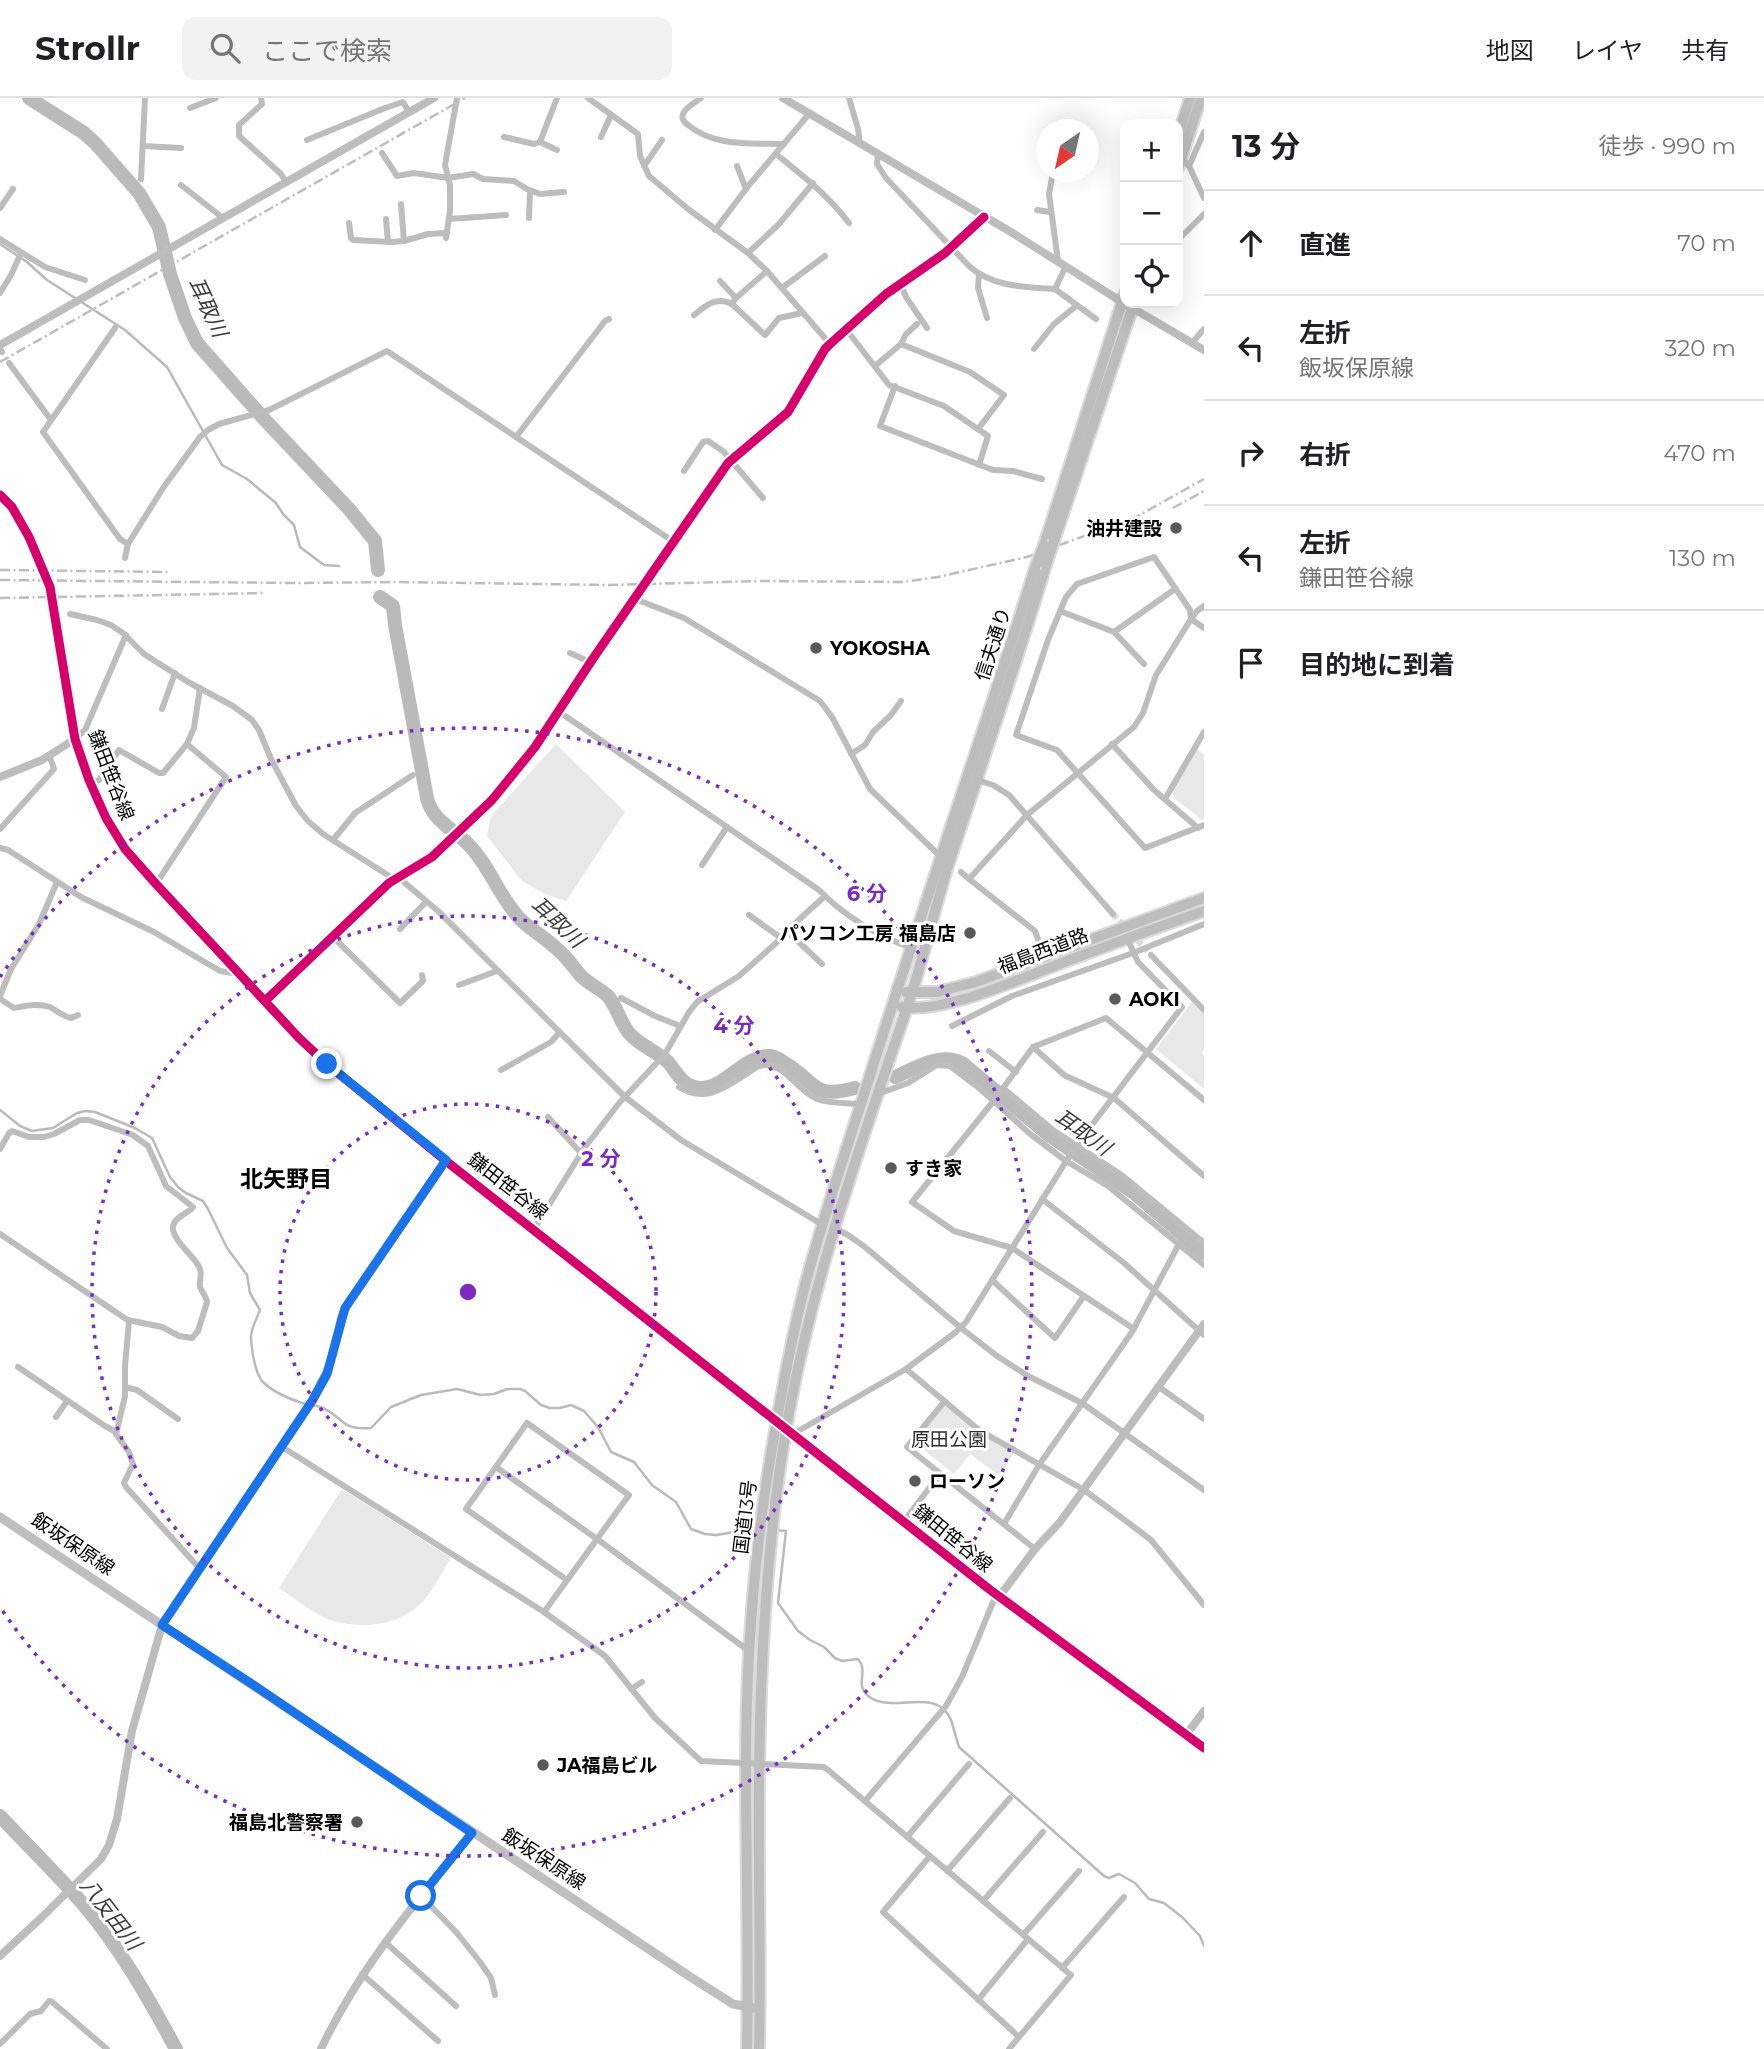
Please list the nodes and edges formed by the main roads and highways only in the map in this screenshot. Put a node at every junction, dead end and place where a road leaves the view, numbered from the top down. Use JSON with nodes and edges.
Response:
{"nodes":[{"id":1,"x":1191,"y":100,"type":"edge"},
{"id":2,"x":1183,"y":122,"type":"edge"},
{"id":3,"x":1183,"y":164,"type":"edge"},
{"id":4,"x":1126,"y":308,"type":"edge"},
{"id":5,"x":1049,"y":543,"type":"junction"},
{"id":6,"x":972,"y":779,"type":"junction"},
{"id":7,"x":1204,"y":898,"type":"edge"},
{"id":8,"x":1204,"y":911,"type":"edge"},
{"id":9,"x":896,"y":990,"type":"junction"},
{"id":10,"x":912,"y":993,"type":"junction"},
{"id":11,"x":892,"y":1006,"type":"junction"},
{"id":12,"x":906,"y":1008,"type":"junction"},
{"id":13,"x":828,"y":1226,"type":"junction"},
{"id":14,"x":785,"y":1428,"type":"junction"},
{"id":15,"x":0,"y":1517,"type":"edge"},
{"id":16,"x":748,"y":2008,"type":"junction"},
{"id":17,"x":760,"y":2008,"type":"junction"},
{"id":18,"x":747,"y":2049,"type":"edge"},
{"id":19,"x":759,"y":2049,"type":"edge"}],
"edges":[{"from":1,"to":2,"type":"highway"},
{"from":1,"to":3,"type":"highway"},
{"from":4,"to":5,"type":"highway","name":"信夫通り"},
{"from":5,"to":6,"type":"highway","name":"信夫通り","bridge":true},
{"from":5,"to":6,"type":"highway","name":"信夫通り","bridge":true},
{"from":6,"to":9,"type":"highway","name":"信夫通り"},
{"from":6,"to":10,"type":"highway","name":"信夫通り"},
{"from":7,"to":10,"type":"highway","name":"福島西道路"},
{"from":8,"to":12,"type":"highway","name":"福島西道路"},
{"from":9,"to":10,"type":"highway","name":"福島西道路"},
{"from":9,"to":11,"type":"highway","name":"信夫通り"},
{"from":10,"to":12,"type":"highway","name":"信夫通り"},
{"from":11,"to":12,"type":"highway","name":"福島西道路"},
{"from":11,"to":13,"type":"highway","name":"国道13号"},
{"from":12,"to":13,"type":"highway","name":"国道13号"},
{"from":13,"to":14,"type":"highway","name":"国道13号"},
{"from":14,"to":16,"type":"highway","name":"国道13号"},
{"from":14,"to":17,"type":"highway","name":"国道13号"},
{"from":15,"to":16,"type":"main road","name":"飯坂保原線"},
{"from":16,"to":17,"type":"main road","name":"飯坂保原線"},
{"from":16,"to":18,"type":"highway","name":"国道13号"},
{"from":17,"to":19,"type":"highway","name":"国道13号"}]}
